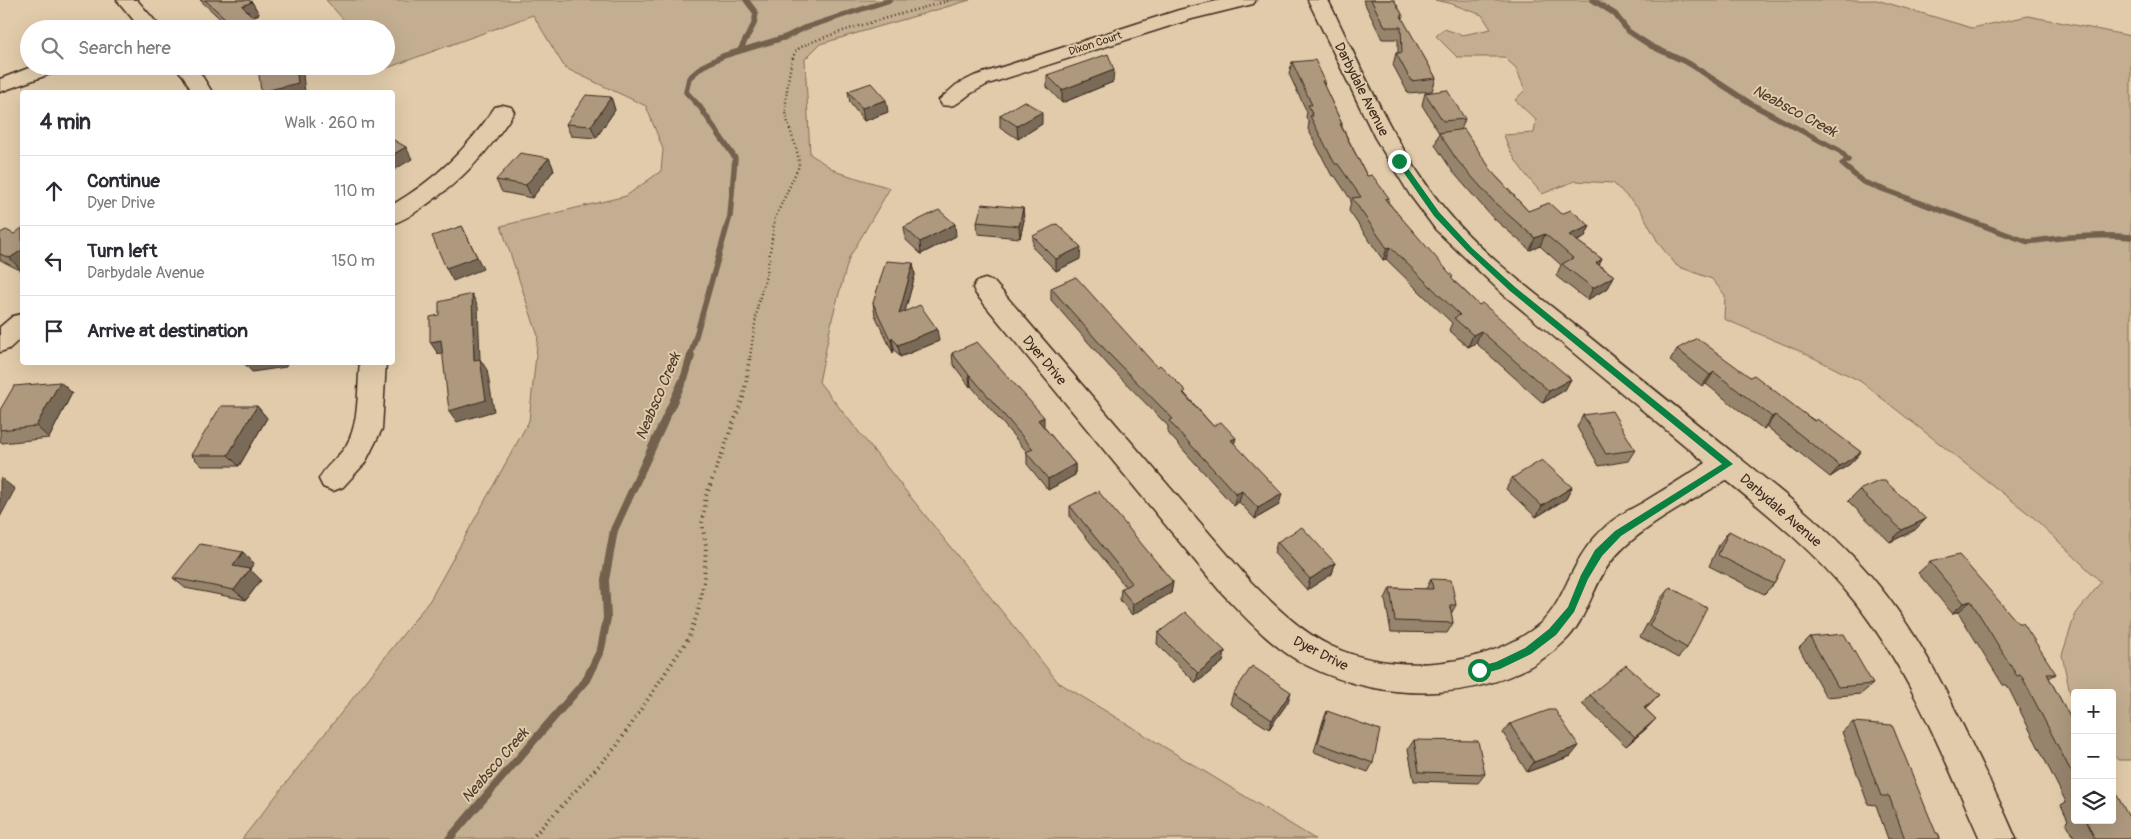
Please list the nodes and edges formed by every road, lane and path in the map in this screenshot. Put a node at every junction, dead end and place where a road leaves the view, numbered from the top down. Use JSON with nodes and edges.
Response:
{"nodes":[{"id":1,"x":127,"y":0,"type":"edge"},
{"id":2,"x":951,"y":0,"type":"edge"},
{"id":3,"x":1246,"y":0,"type":"edge"},
{"id":4,"x":1318,"y":0,"type":"edge"},
{"id":5,"x":144,"y":20,"type":"edge"},
{"id":6,"x":30,"y":75,"type":"edge"},
{"id":7,"x":193,"y":75,"type":"edge"},
{"id":8,"x":0,"y":86,"type":"edge"},
{"id":9,"x":201,"y":90,"type":"edge"},
{"id":10,"x":950,"y":100,"type":"dead end"},
{"id":11,"x":503,"y":112,"type":"dead end"},
{"id":12,"x":395,"y":214,"type":"edge"},
{"id":13,"x":985,"y":288,"type":"dead end"},
{"id":14,"x":20,"y":325,"type":"edge"},
{"id":15,"x":0,"y":342,"type":"edge"},
{"id":16,"x":373,"y":365,"type":"edge"},
{"id":17,"x":1728,"y":464,"type":"junction"},
{"id":18,"x":332,"y":480,"type":"dead end"},
{"id":19,"x":531,"y":839,"type":"edge"},
{"id":20,"x":1998,"y":839,"type":"edge"}],
"edges":[{"from":1,"to":5,"type":"street"},
{"from":2,"to":19,"type":"path"},
{"from":3,"to":10,"type":"street","name":"Dixon Court"},
{"from":4,"to":17,"type":"street","name":"Darbydale Avenue"},
{"from":6,"to":8,"type":"street"},
{"from":7,"to":9,"type":"street"},
{"from":11,"to":12,"type":"street"},
{"from":13,"to":17,"type":"street","name":"Dyer Drive"},
{"from":14,"to":15,"type":"street"},
{"from":16,"to":18,"type":"street"},
{"from":17,"to":20,"type":"street","name":"Darbydale Avenue"}]}
